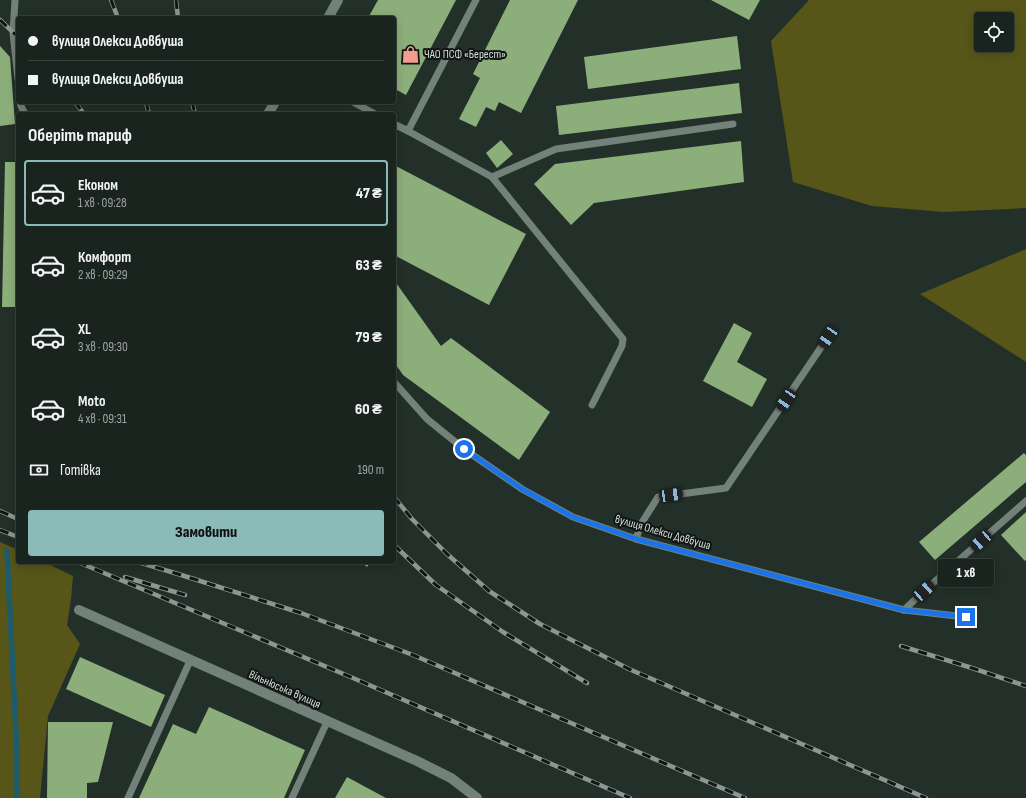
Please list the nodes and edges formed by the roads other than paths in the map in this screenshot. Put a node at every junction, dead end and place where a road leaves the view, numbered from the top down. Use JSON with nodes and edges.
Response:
{"nodes":[{"id":1,"x":15,"y":0,"type":"edge"},
{"id":2,"x":338,"y":0,"type":"edge"},
{"id":3,"x":476,"y":0,"type":"edge"},
{"id":4,"x":329,"y":16,"type":"edge"},
{"id":5,"x":16,"y":61,"type":"edge"},
{"id":6,"x":357,"y":104,"type":"edge"},
{"id":7,"x":372,"y":112,"type":"edge"},
{"id":8,"x":733,"y":124,"type":"dead end"},
{"id":9,"x":396,"y":125,"type":"edge"},
{"id":10,"x":408,"y":131,"type":"junction"},
{"id":11,"x":492,"y":177,"type":"junction"},
{"id":12,"x":828,"y":337,"type":"dead end"},
{"id":13,"x":396,"y":384,"type":"edge"},
{"id":14,"x":592,"y":405,"type":"dead end"},
{"id":15,"x":1026,"y":501,"type":"edge"},
{"id":16,"x":636,"y":539,"type":"junction"},
{"id":17,"x":79,"y":610,"type":"dead end"},
{"id":18,"x":904,"y":610,"type":"junction"},
{"id":19,"x":966,"y":617,"type":"dead end"},
{"id":20,"x":190,"y":661,"type":"junction"},
{"id":21,"x":327,"y":722,"type":"junction"},
{"id":22,"x":128,"y":798,"type":"edge"},
{"id":23,"x":292,"y":798,"type":"edge"},
{"id":24,"x":477,"y":798,"type":"edge"}],
"edges":[{"from":1,"to":5,"type":"lane"},
{"from":2,"to":4,"type":"street"},
{"from":3,"to":10,"type":"lane"},
{"from":6,"to":7,"type":"lane"},
{"from":8,"to":11,"type":"lane"},
{"from":9,"to":10,"type":"lane"},
{"from":10,"to":11,"type":"lane"},
{"from":11,"to":14,"type":"lane"},
{"from":12,"to":16,"type":"lane"},
{"from":13,"to":16,"type":"lane","name":"вулиця Олекси Довбуша"},
{"from":15,"to":18,"type":"lane"},
{"from":16,"to":18,"type":"lane","name":"вулиця Олекси Довбуша"},
{"from":17,"to":20,"type":"street","name":"Вільнюська вулиця"},
{"from":18,"to":19,"type":"lane","name":"вулиця Олекси Довбуша"},
{"from":20,"to":21,"type":"street","name":"Вільнюська вулиця"},
{"from":20,"to":22,"type":"lane"},
{"from":21,"to":23,"type":"lane"},
{"from":21,"to":24,"type":"street","name":"Вільнюська вулиця"}]}
